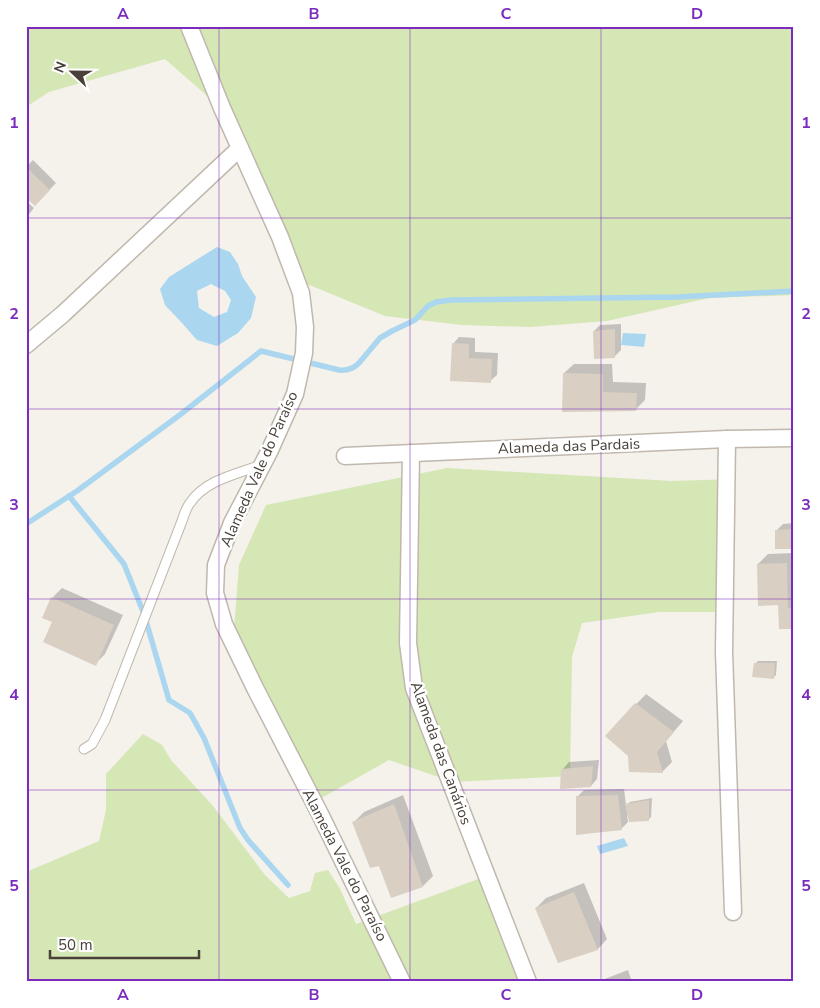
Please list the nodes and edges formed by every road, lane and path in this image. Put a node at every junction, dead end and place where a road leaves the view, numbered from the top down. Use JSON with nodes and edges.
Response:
{"nodes":[{"id":1,"x":189,"y":26,"type":"edge"},
{"id":2,"x":240,"y":148,"type":"junction"},
{"id":3,"x":26,"y":345,"type":"edge"},
{"id":4,"x":794,"y":438,"type":"edge"},
{"id":5,"x":727,"y":439,"type":"junction"},
{"id":6,"x":411,"y":453,"type":"junction"},
{"id":7,"x":345,"y":456,"type":"dead end"},
{"id":8,"x":263,"y":465,"type":"junction"},
{"id":9,"x":84,"y":749,"type":"dead end"},
{"id":10,"x":734,"y":912,"type":"dead end"},
{"id":11,"x":402,"y":982,"type":"edge"},
{"id":12,"x":528,"y":982,"type":"edge"}],
"edges":[{"from":1,"to":2,"type":"street","name":"Alameda Vale do Paraíso"},
{"from":2,"to":3,"type":"street"},
{"from":2,"to":8,"type":"street","name":"Alameda Vale do Paraíso"},
{"from":4,"to":5,"type":"street","name":"Alameda das Pardais"},
{"from":5,"to":6,"type":"street","name":"Alameda das Pardais"},
{"from":5,"to":10,"type":"street"},
{"from":6,"to":7,"type":"street","name":"Alameda das Pardais"},
{"from":6,"to":12,"type":"street","name":"Alameda das Canários"},
{"from":8,"to":9,"type":"lane"},
{"from":8,"to":11,"type":"street","name":"Alameda Vale do Paraíso"}]}
